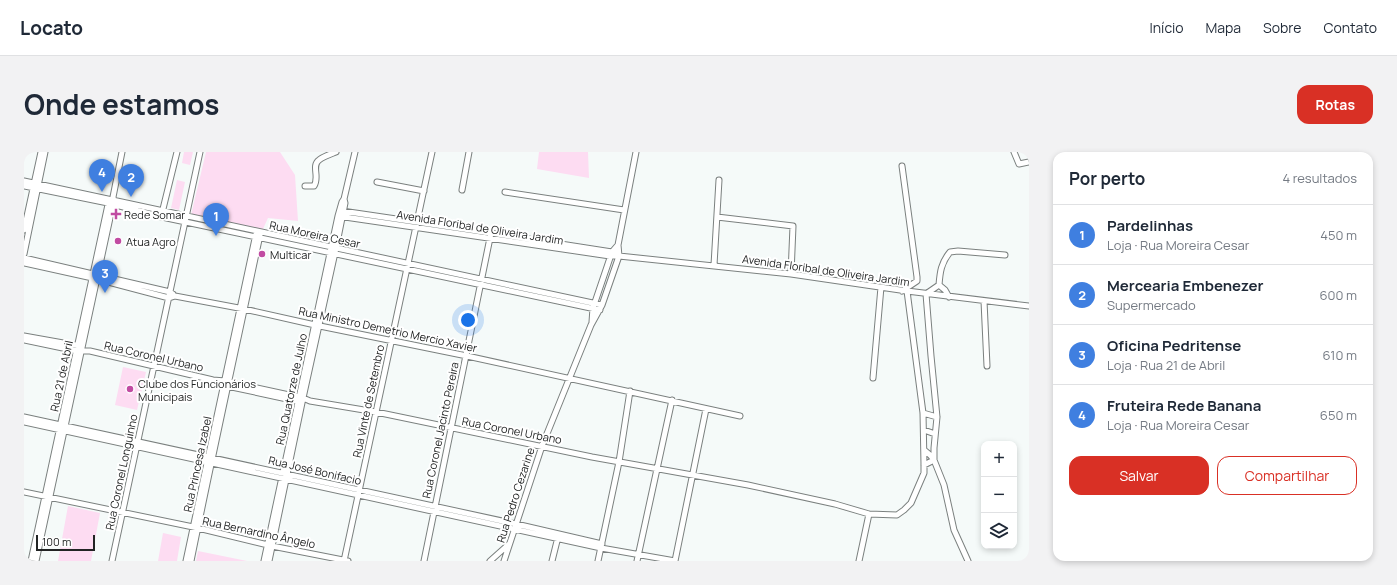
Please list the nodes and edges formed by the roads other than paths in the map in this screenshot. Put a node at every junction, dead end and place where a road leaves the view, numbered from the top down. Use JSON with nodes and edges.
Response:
{"nodes":[{"id":1,"x":41,"y":152,"type":"edge"},
{"id":2,"x":46,"y":152,"type":"edge"},
{"id":3,"x":122,"y":152,"type":"edge"},
{"id":4,"x":177,"y":152,"type":"edge"},
{"id":5,"x":200,"y":152,"type":"edge"},
{"id":6,"x":336,"y":152,"type":"edge"},
{"id":7,"x":355,"y":152,"type":"edge"},
{"id":8,"x":432,"y":152,"type":"edge"},
{"id":9,"x":469,"y":152,"type":"edge"},
{"id":10,"x":636,"y":152,"type":"edge"},
{"id":11,"x":1014,"y":152,"type":"edge"},
{"id":12,"x":1029,"y":162,"type":"edge"},
{"id":13,"x":902,"y":166,"type":"dead end"},
{"id":14,"x":719,"y":180,"type":"dead end"},
{"id":15,"x":24,"y":181,"type":"edge"},
{"id":16,"x":377,"y":182,"type":"dead end"},
{"id":17,"x":24,"y":186,"type":"edge"},
{"id":18,"x":36,"y":186,"type":"junction"},
{"id":19,"x":305,"y":186,"type":"dead end"},
{"id":20,"x":462,"y":190,"type":"dead end"},
{"id":21,"x":424,"y":191,"type":"junction"},
{"id":22,"x":505,"y":192,"type":"dead end"},
{"id":23,"x":111,"y":201,"type":"junction"},
{"id":24,"x":624,"y":210,"type":"junction"},
{"id":25,"x":162,"y":214,"type":"junction"},
{"id":26,"x":341,"y":214,"type":"junction"},
{"id":27,"x":186,"y":216,"type":"junction"},
{"id":28,"x":717,"y":217,"type":"junction"},
{"id":29,"x":185,"y":222,"type":"junction"},
{"id":30,"x":28,"y":224,"type":"junction"},
{"id":31,"x":416,"y":224,"type":"junction"},
{"id":32,"x":24,"y":230,"type":"edge"},
{"id":33,"x":258,"y":234,"type":"junction"},
{"id":34,"x":490,"y":236,"type":"junction"},
{"id":35,"x":618,"y":245,"type":"junction"},
{"id":36,"x":333,"y":251,"type":"junction"},
{"id":37,"x":24,"y":254,"type":"edge"},
{"id":38,"x":611,"y":254,"type":"junction"},
{"id":39,"x":1005,"y":255,"type":"dead end"},
{"id":40,"x":619,"y":256,"type":"junction"},
{"id":41,"x":24,"y":258,"type":"edge"},
{"id":42,"x":24,"y":263,"type":"edge"},
{"id":43,"x":714,"y":265,"type":"junction"},
{"id":44,"x":408,"y":266,"type":"junction"},
{"id":45,"x":59,"y":268,"type":"junction"},
{"id":46,"x":791,"y":274,"type":"junction"},
{"id":47,"x":95,"y":277,"type":"junction"},
{"id":48,"x":602,"y":280,"type":"junction"},
{"id":49,"x":610,"y":282,"type":"junction"},
{"id":50,"x":481,"y":283,"type":"junction"},
{"id":51,"x":939,"y":285,"type":"junction"},
{"id":52,"x":881,"y":287,"type":"junction"},
{"id":53,"x":905,"y":291,"type":"junction"},
{"id":54,"x":170,"y":292,"type":"junction"},
{"id":55,"x":926,"y":294,"type":"junction"},
{"id":56,"x":175,"y":296,"type":"junction"},
{"id":57,"x":949,"y":297,"type":"junction"},
{"id":58,"x":169,"y":298,"type":"junction"},
{"id":59,"x":984,"y":301,"type":"junction"},
{"id":60,"x":594,"y":306,"type":"junction"},
{"id":61,"x":1029,"y":306,"type":"edge"},
{"id":62,"x":243,"y":308,"type":"junction"},
{"id":63,"x":601,"y":308,"type":"junction"},
{"id":64,"x":591,"y":325,"type":"junction"},
{"id":65,"x":317,"y":326,"type":"junction"},
{"id":66,"x":24,"y":336,"type":"edge"},
{"id":67,"x":24,"y":340,"type":"edge"},
{"id":68,"x":391,"y":340,"type":"junction"},
{"id":69,"x":41,"y":342,"type":"junction"},
{"id":70,"x":80,"y":349,"type":"junction"},
{"id":71,"x":467,"y":356,"type":"junction"},
{"id":72,"x":155,"y":366,"type":"junction"},
{"id":73,"x":987,"y":366,"type":"dead end"},
{"id":74,"x":569,"y":377,"type":"junction"},
{"id":75,"x":873,"y":378,"type":"dead end"},
{"id":76,"x":227,"y":384,"type":"junction"},
{"id":77,"x":630,"y":391,"type":"junction"},
{"id":78,"x":300,"y":400,"type":"junction"},
{"id":79,"x":672,"y":400,"type":"junction"},
{"id":80,"x":706,"y":409,"type":"junction"},
{"id":81,"x":376,"y":412,"type":"junction"},
{"id":82,"x":923,"y":413,"type":"junction"},
{"id":83,"x":740,"y":416,"type":"dead end"},
{"id":84,"x":24,"y":417,"type":"edge"},
{"id":85,"x":937,"y":417,"type":"junction"},
{"id":86,"x":24,"y":422,"type":"edge"},
{"id":87,"x":63,"y":428,"type":"junction"},
{"id":88,"x":451,"y":428,"type":"junction"},
{"id":89,"x":924,"y":430,"type":"junction"},
{"id":90,"x":936,"y":434,"type":"junction"},
{"id":91,"x":137,"y":444,"type":"junction"},
{"id":92,"x":542,"y":446,"type":"junction"},
{"id":93,"x":924,"y":450,"type":"junction"},
{"id":94,"x":930,"y":455,"type":"junction"},
{"id":95,"x":210,"y":460,"type":"junction"},
{"id":96,"x":934,"y":460,"type":"junction"},
{"id":97,"x":619,"y":462,"type":"junction"},
{"id":98,"x":924,"y":462,"type":"junction"},
{"id":99,"x":657,"y":468,"type":"junction"},
{"id":100,"x":692,"y":474,"type":"junction"},
{"id":101,"x":285,"y":476,"type":"junction"},
{"id":102,"x":24,"y":492,"type":"edge"},
{"id":103,"x":358,"y":492,"type":"junction"},
{"id":104,"x":47,"y":498,"type":"junction"},
{"id":105,"x":434,"y":509,"type":"junction"},
{"id":106,"x":123,"y":513,"type":"junction"},
{"id":107,"x":869,"y":514,"type":"junction"},
{"id":108,"x":515,"y":526,"type":"junction"},
{"id":109,"x":196,"y":528,"type":"junction"},
{"id":110,"x":558,"y":536,"type":"junction"},
{"id":111,"x":510,"y":543,"type":"junction"},
{"id":112,"x":270,"y":545,"type":"junction"},
{"id":113,"x":601,"y":546,"type":"junction"},
{"id":114,"x":639,"y":555,"type":"junction"},
{"id":115,"x":31,"y":561,"type":"edge"},
{"id":116,"x":36,"y":561,"type":"edge"},
{"id":117,"x":112,"y":561,"type":"edge"},
{"id":118,"x":186,"y":561,"type":"edge"},
{"id":119,"x":191,"y":561,"type":"edge"},
{"id":120,"x":264,"y":561,"type":"edge"},
{"id":121,"x":269,"y":561,"type":"edge"},
{"id":122,"x":345,"y":561,"type":"edge"},
{"id":123,"x":424,"y":561,"type":"edge"},
{"id":124,"x":490,"y":561,"type":"edge"},
{"id":125,"x":504,"y":561,"type":"edge"},
{"id":126,"x":552,"y":561,"type":"edge"},
{"id":127,"x":598,"y":561,"type":"edge"},
{"id":128,"x":637,"y":561,"type":"edge"},
{"id":129,"x":675,"y":561,"type":"edge"},
{"id":130,"x":858,"y":561,"type":"edge"},
{"id":131,"x":968,"y":561,"type":"edge"}],
"edges":[{"from":1,"to":18,"type":"street"},
{"from":2,"to":18,"type":"street"},
{"from":3,"to":23,"type":"street","name":"Rua 21 de Abril"},
{"from":4,"to":25,"type":"street"},
{"from":5,"to":27,"type":"street","name":"Rua Coronel Longuinho"},
{"from":6,"to":19,"type":"street"},
{"from":7,"to":26,"type":"street","name":"Rua Quatorze de Julho"},
{"from":8,"to":21,"type":"street","name":"Rua Vinte de Setembro"},
{"from":9,"to":20,"type":"street"},
{"from":10,"to":24,"type":"street"},
{"from":11,"to":12,"type":"street"},
{"from":13,"to":53,"type":"street"},
{"from":14,"to":28,"type":"street"},
{"from":15,"to":18,"type":"street","name":"Rua Moreira Cesar"},
{"from":16,"to":21,"type":"street"},
{"from":17,"to":18,"type":"street","name":"Rua Moreira Cesar"},
{"from":18,"to":23,"type":"street","name":"Rua Moreira Cesar"},
{"from":18,"to":30,"type":"street"},
{"from":21,"to":31,"type":"street","name":"Rua Vinte de Setembro"},
{"from":22,"to":24,"type":"street"},
{"from":23,"to":25,"type":"street","name":"Rua Moreira Cesar"},
{"from":23,"to":47,"type":"street","name":"Rua 21 de Abril"},
{"from":24,"to":35,"type":"street"},
{"from":25,"to":27,"type":"street","name":"Rua Moreira Cesar"},
{"from":25,"to":29,"type":"street","name":"Rua Moreira Cesar"},
{"from":26,"to":31,"type":"street","name":"Avenida Floribal de Oliveira Jardim"},
{"from":26,"to":36,"type":"street","name":"Rua Quatorze de Julho"},
{"from":27,"to":29,"type":"street","name":"Rua Coronel Longuinho"},
{"from":27,"to":33,"type":"street","name":"Rua Moreira Cesar"},
{"from":28,"to":43,"type":"street"},
{"from":28,"to":46,"type":"street"},
{"from":29,"to":33,"type":"street","name":"Rua Moreira Cesar"},
{"from":29,"to":54,"type":"street","name":"Rua Coronel Longuinho"},
{"from":30,"to":32,"type":"street"},
{"from":30,"to":37,"type":"street"},
{"from":31,"to":34,"type":"street","name":"Avenida Floribal de Oliveira Jardim"},
{"from":31,"to":44,"type":"street","name":"Rua Vinte de Setembro"},
{"from":33,"to":36,"type":"street","name":"Rua Moreira Cesar"},
{"from":33,"to":62,"type":"street","name":"Rua Princesa Izabel"},
{"from":34,"to":38,"type":"street","name":"Avenida Floribal de Oliveira Jardim"},
{"from":34,"to":50,"type":"street","name":"Rua Coronel Jacinto Pereira"},
{"from":35,"to":38,"type":"street","name":"Rua Pedro Cezarine"},
{"from":35,"to":40,"type":"street"},
{"from":36,"to":44,"type":"street","name":"Rua Moreira Cesar"},
{"from":36,"to":65,"type":"street","name":"Rua Quatorze de Julho"},
{"from":38,"to":40,"type":"street","name":"Avenida Floribal de Oliveira Jardim"},
{"from":38,"to":48,"type":"street","name":"Rua Pedro Cezarine"},
{"from":39,"to":51,"type":"street"},
{"from":40,"to":43,"type":"street","name":"Avenida Floribal de Oliveira Jardim"},
{"from":40,"to":49,"type":"street","name":"Rua Pedro Cezarine"},
{"from":41,"to":45,"type":"street","name":"Rua Ministro Demetrio Mercio Xavier"},
{"from":42,"to":45,"type":"street","name":"Rua Ministro Demetrio Mercio Xavier"},
{"from":43,"to":46,"type":"street","name":"Avenida Floribal de Oliveira Jardim"},
{"from":44,"to":50,"type":"street","name":"Rua Moreira Cesar"},
{"from":44,"to":68,"type":"street","name":"Rua Vinte de Setembro"},
{"from":45,"to":47,"type":"street","name":"Rua Ministro Demetrio Mercio Xavier"},
{"from":46,"to":52,"type":"street","name":"Avenida Floribal de Oliveira Jardim"},
{"from":47,"to":54,"type":"street","name":"Rua Ministro Demetrio Mercio Xavier"},
{"from":47,"to":58,"type":"street","name":"Rua Ministro Demetrio Mercio Xavier"},
{"from":47,"to":70,"type":"street","name":"Rua 21 de Abril"},
{"from":48,"to":49,"type":"street"},
{"from":48,"to":60,"type":"street","name":"Rua Pedro Cezarine"},
{"from":49,"to":63,"type":"street","name":"Rua Pedro Cezarine"},
{"from":50,"to":60,"type":"street","name":"Rua Moreira Cesar"},
{"from":50,"to":71,"type":"street","name":"Rua Coronel Jacinto Pereira"},
{"from":51,"to":55,"type":"street"},
{"from":51,"to":57,"type":"street"},
{"from":52,"to":53,"type":"street","name":"Avenida Floribal de Oliveira Jardim"},
{"from":52,"to":75,"type":"street"},
{"from":53,"to":55,"type":"street","name":"Avenida Floribal de Oliveira Jardim"},
{"from":53,"to":82,"type":"street"},
{"from":54,"to":56,"type":"street","name":"Rua Ministro Demetrio Mercio Xavier"},
{"from":54,"to":58,"type":"street","name":"Rua Coronel Longuinho"},
{"from":55,"to":57,"type":"street","name":"Avenida Floribal de Oliveira Jardim"},
{"from":55,"to":85,"type":"street"},
{"from":56,"to":58,"type":"street","name":"Rua Ministro Demetrio Mercio Xavier"},
{"from":56,"to":62,"type":"street","name":"Rua Ministro Demetrio Mercio Xavier"},
{"from":57,"to":59,"type":"street","name":"Avenida Floribal de Oliveira Jardim"},
{"from":58,"to":72,"type":"street","name":"Rua Coronel Longuinho"},
{"from":59,"to":61,"type":"street","name":"Avenida Floribal de Oliveira Jardim"},
{"from":59,"to":73,"type":"street"},
{"from":60,"to":63,"type":"street","name":"Rua Moreira Cesar"},
{"from":60,"to":64,"type":"street","name":"Rua Pedro Cezarine"},
{"from":62,"to":65,"type":"street","name":"Rua Ministro Demetrio Mercio Xavier"},
{"from":62,"to":76,"type":"street","name":"Rua Princesa Izabel"},
{"from":63,"to":64,"type":"street","name":"Rua Pedro Cezarine"},
{"from":64,"to":74,"type":"street","name":"Rua Pedro Cezarine"},
{"from":65,"to":68,"type":"street","name":"Rua Ministro Demetrio Mercio Xavier"},
{"from":65,"to":78,"type":"street","name":"Rua Quatorze de Julho"},
{"from":66,"to":69,"type":"street","name":"Rua Coronel Urbano"},
{"from":67,"to":69,"type":"street","name":"Rua Coronel Urbano"},
{"from":68,"to":71,"type":"street","name":"Rua Ministro Demetrio Mercio Xavier"},
{"from":68,"to":81,"type":"street","name":"Rua Vinte de Setembro"},
{"from":69,"to":70,"type":"street","name":"Rua Coronel Urbano"},
{"from":70,"to":72,"type":"street","name":"Rua Coronel Urbano"},
{"from":70,"to":87,"type":"street","name":"Rua 21 de Abril"},
{"from":71,"to":74,"type":"street","name":"Rua Ministro Demetrio Mercio Xavier"},
{"from":71,"to":88,"type":"street","name":"Rua Coronel Jacinto Pereira"},
{"from":72,"to":76,"type":"street","name":"Rua Coronel Urbano"},
{"from":72,"to":91,"type":"street","name":"Rua Coronel Longuinho"},
{"from":74,"to":77,"type":"street","name":"Rua Ministro Demetrio Mercio Xavier"},
{"from":74,"to":92,"type":"street","name":"Rua Pedro Cezarine"},
{"from":76,"to":78,"type":"street","name":"Rua Coronel Urbano"},
{"from":76,"to":95,"type":"street","name":"Rua Princesa Izabel"},
{"from":77,"to":79,"type":"street","name":"Rua Ministro Demetrio Mercio Xavier"},
{"from":77,"to":97,"type":"street"},
{"from":78,"to":81,"type":"street","name":"Rua Coronel Urbano"},
{"from":78,"to":101,"type":"street","name":"Rua Quatorze de Julho"},
{"from":79,"to":80,"type":"street","name":"Rua Ministro Demetrio Mercio Xavier"},
{"from":79,"to":99,"type":"street"},
{"from":80,"to":83,"type":"street","name":"Rua Ministro Demetrio Mercio Xavier"},
{"from":80,"to":100,"type":"street"},
{"from":81,"to":88,"type":"street","name":"Rua Coronel Urbano"},
{"from":81,"to":103,"type":"street","name":"Rua Vinte de Setembro"},
{"from":82,"to":85,"type":"street"},
{"from":82,"to":89,"type":"street"},
{"from":84,"to":87,"type":"street","name":"Rua José Bonifacio"},
{"from":85,"to":90,"type":"street"},
{"from":86,"to":87,"type":"street","name":"Rua José Bonifacio"},
{"from":87,"to":91,"type":"street","name":"Rua José Bonifacio"},
{"from":87,"to":104,"type":"street","name":"Rua 21 de Abril"},
{"from":88,"to":92,"type":"street","name":"Rua Coronel Urbano"},
{"from":88,"to":105,"type":"street","name":"Rua Coronel Jacinto Pereira"},
{"from":89,"to":90,"type":"street"},
{"from":89,"to":93,"type":"street"},
{"from":90,"to":96,"type":"street"},
{"from":91,"to":95,"type":"street","name":"Rua José Bonifacio"},
{"from":91,"to":106,"type":"street","name":"Rua Coronel Longuinho"},
{"from":92,"to":97,"type":"street","name":"Rua Coronel Urbano"},
{"from":92,"to":108,"type":"street","name":"Rua Pedro Cezarine"},
{"from":93,"to":94,"type":"street"},
{"from":93,"to":98,"type":"street"},
{"from":94,"to":96,"type":"street"},
{"from":94,"to":98,"type":"street"},
{"from":95,"to":101,"type":"street","name":"Rua José Bonifacio"},
{"from":95,"to":109,"type":"street","name":"Rua Princesa Izabel"},
{"from":96,"to":98,"type":"street"},
{"from":96,"to":131,"type":"street"},
{"from":97,"to":99,"type":"street","name":"Rua Coronel Urbano"},
{"from":97,"to":113,"type":"street"},
{"from":98,"to":107,"type":"street","name":"Rua Coronel Urbano"},
{"from":99,"to":100,"type":"street","name":"Rua Coronel Urbano"},
{"from":99,"to":114,"type":"street"},
{"from":100,"to":107,"type":"street","name":"Rua Coronel Urbano"},
{"from":100,"to":129,"type":"street"},
{"from":101,"to":103,"type":"street","name":"Rua José Bonifacio"},
{"from":101,"to":112,"type":"street","name":"Rua Quatorze de Julho"},
{"from":102,"to":104,"type":"street","name":"Rua Bernardino Ângelo"},
{"from":103,"to":105,"type":"street","name":"Rua José Bonifacio"},
{"from":103,"to":122,"type":"street","name":"Rua Vinte de Setembro"},
{"from":104,"to":106,"type":"street","name":"Rua Bernardino Ângelo"},
{"from":104,"to":115,"type":"street","name":"Rua 21 de Abril"},
{"from":104,"to":116,"type":"street","name":"Rua 21 de Abril"},
{"from":105,"to":108,"type":"street","name":"Rua José Bonifacio"},
{"from":105,"to":123,"type":"street","name":"Rua Coronel Jacinto Pereira"},
{"from":106,"to":109,"type":"street","name":"Rua Bernardino Ângelo"},
{"from":106,"to":117,"type":"street","name":"Rua Coronel Longuinho"},
{"from":107,"to":130,"type":"street"},
{"from":108,"to":110,"type":"street","name":"Rua José Bonifacio"},
{"from":108,"to":111,"type":"street","name":"Rua Pedro Cezarine"},
{"from":109,"to":112,"type":"street","name":"Rua Bernardino Ângelo"},
{"from":109,"to":118,"type":"street","name":"Rua Princesa Izabel"},
{"from":109,"to":119,"type":"street","name":"Rua Princesa Izabel"},
{"from":110,"to":113,"type":"street","name":"Rua José Bonifacio"},
{"from":110,"to":126,"type":"street"},
{"from":111,"to":124,"type":"street"},
{"from":111,"to":125,"type":"street","name":"Rua Pedro Cezarine"},
{"from":112,"to":120,"type":"street","name":"Rua Quatorze de Julho"},
{"from":112,"to":121,"type":"street","name":"Rua Quatorze de Julho"},
{"from":112,"to":122,"type":"street","name":"Rua Bernardino Ângelo"},
{"from":113,"to":114,"type":"street","name":"Rua José Bonifacio"},
{"from":113,"to":127,"type":"street"},
{"from":114,"to":128,"type":"street"},
{"from":114,"to":129,"type":"street","name":"Rua José Bonifacio"}]}
